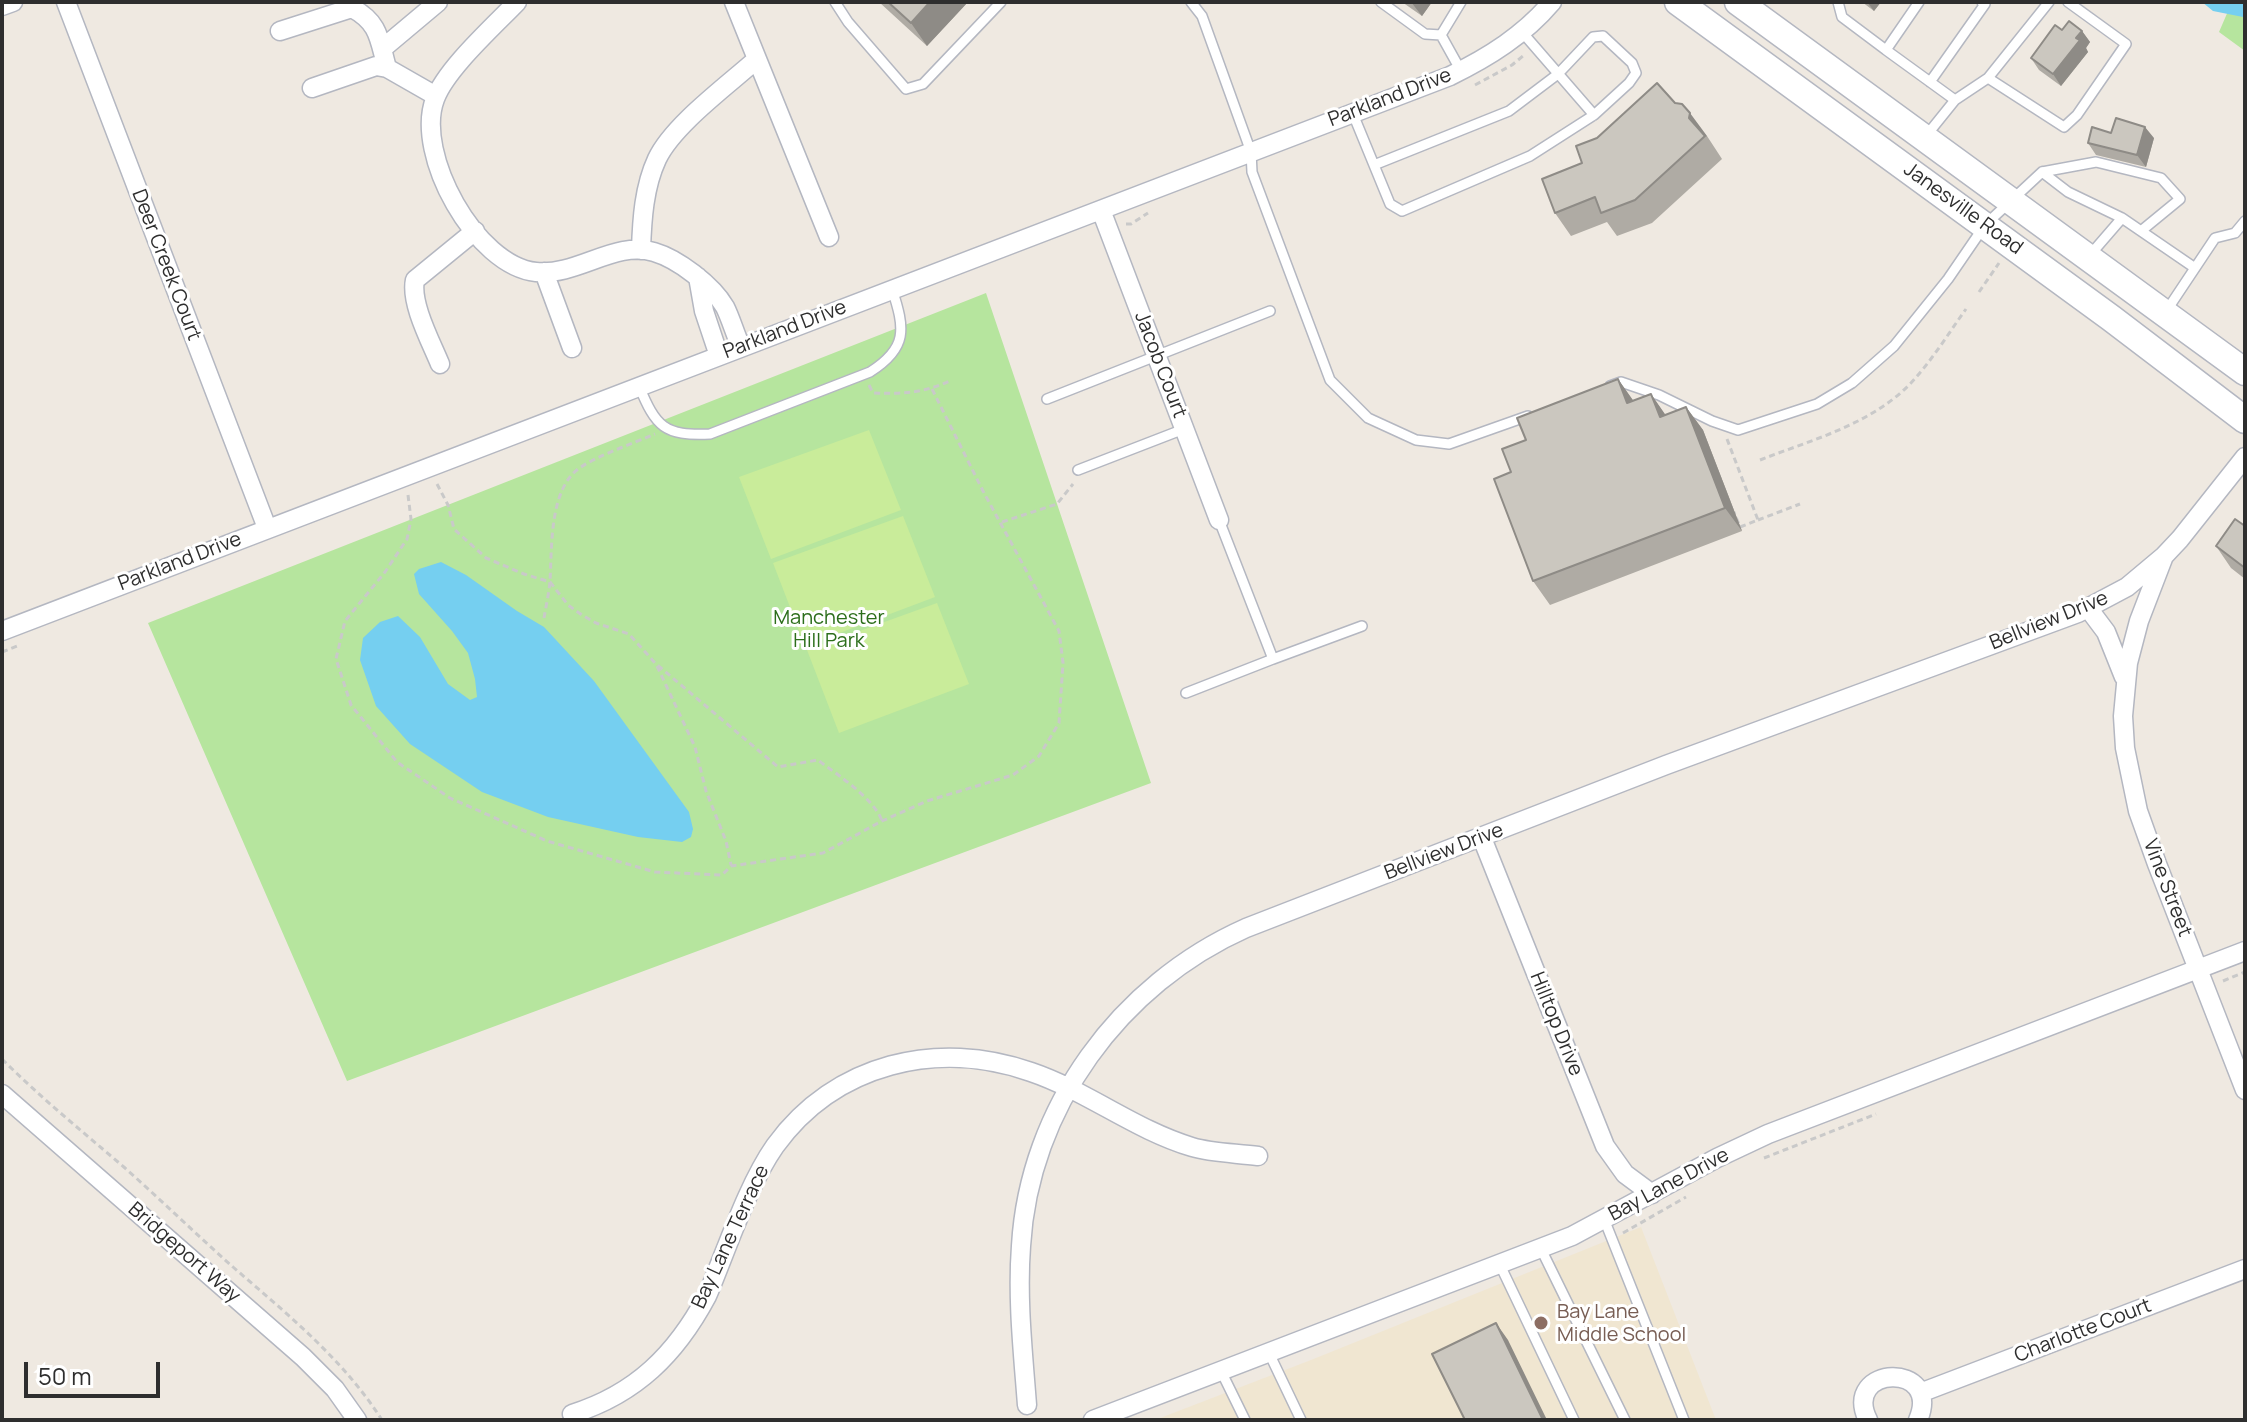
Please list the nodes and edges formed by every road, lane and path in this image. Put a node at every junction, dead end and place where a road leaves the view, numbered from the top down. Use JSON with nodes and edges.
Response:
{"nodes":[{"id":1,"x":13,"y":2,"type":"edge"},
{"id":2,"x":66,"y":2,"type":"edge"},
{"id":3,"x":438,"y":2,"type":"edge"},
{"id":4,"x":517,"y":2,"type":"edge"},
{"id":5,"x":734,"y":2,"type":"edge"},
{"id":6,"x":835,"y":2,"type":"edge"},
{"id":7,"x":1001,"y":2,"type":"edge"},
{"id":8,"x":1191,"y":2,"type":"edge"},
{"id":9,"x":1381,"y":2,"type":"edge"},
{"id":10,"x":1461,"y":2,"type":"edge"},
{"id":11,"x":1552,"y":2,"type":"edge"},
{"id":12,"x":1678,"y":2,"type":"edge"},
{"id":13,"x":1838,"y":2,"type":"edge"},
{"id":14,"x":1919,"y":2,"type":"edge"},
{"id":15,"x":1982,"y":2,"type":"edge"},
{"id":16,"x":2049,"y":2,"type":"edge"},
{"id":17,"x":2068,"y":2,"type":"edge"},
{"id":18,"x":1744,"y":4,"type":"edge"},
{"id":19,"x":2,"y":6,"type":"edge"},
{"id":20,"x":280,"y":31,"type":"dead end"},
{"id":21,"x":1522,"y":32,"type":"junction"},
{"id":22,"x":1441,"y":35,"type":"junction"},
{"id":23,"x":382,"y":49,"type":"junction"},
{"id":24,"x":1886,"y":50,"type":"junction"},
{"id":25,"x":757,"y":59,"type":"junction"},
{"id":26,"x":387,"y":68,"type":"junction"},
{"id":27,"x":1461,"y":71,"type":"junction"},
{"id":28,"x":1558,"y":74,"type":"junction"},
{"id":29,"x":1988,"y":78,"type":"junction"},
{"id":30,"x":1930,"y":82,"type":"junction"},
{"id":31,"x":312,"y":88,"type":"dead end"},
{"id":32,"x":436,"y":96,"type":"junction"},
{"id":33,"x":1955,"y":100,"type":"junction"},
{"id":34,"x":1353,"y":114,"type":"junction"},
{"id":35,"x":1594,"y":115,"type":"junction"},
{"id":36,"x":1924,"y":138,"type":"junction"},
{"id":37,"x":1251,"y":152,"type":"junction"},
{"id":38,"x":1374,"y":165,"type":"junction"},
{"id":39,"x":2042,"y":172,"type":"junction"},
{"id":40,"x":2011,"y":202,"type":"junction"},
{"id":41,"x":1101,"y":210,"type":"junction"},
{"id":42,"x":2122,"y":218,"type":"junction"},
{"id":43,"x":2245,"y":221,"type":"edge"},
{"id":44,"x":1985,"y":225,"type":"junction"},
{"id":45,"x":475,"y":231,"type":"junction"},
{"id":46,"x":2141,"y":231,"type":"junction"},
{"id":47,"x":829,"y":237,"type":"dead end"},
{"id":48,"x":641,"y":250,"type":"junction"},
{"id":49,"x":2089,"y":257,"type":"junction"},
{"id":50,"x":1997,"y":266,"type":"dead end"},
{"id":51,"x":2195,"y":268,"type":"junction"},
{"id":52,"x":544,"y":272,"type":"junction"},
{"id":53,"x":698,"y":277,"type":"junction"},
{"id":54,"x":892,"y":289,"type":"junction"},
{"id":55,"x":1979,"y":292,"type":"dead end"},
{"id":56,"x":1966,"y":309,"type":"dead end"},
{"id":57,"x":1270,"y":311,"type":"dead end"},
{"id":58,"x":2165,"y":313,"type":"junction"},
{"id":59,"x":741,"y":347,"type":"junction"},
{"id":60,"x":572,"y":348,"type":"dead end"},
{"id":61,"x":1156,"y":354,"type":"junction"},
{"id":62,"x":719,"y":356,"type":"junction"},
{"id":63,"x":440,"y":364,"type":"dead end"},
{"id":64,"x":2245,"y":372,"type":"edge"},
{"id":65,"x":864,"y":375,"type":"junction"},
{"id":66,"x":952,"y":380,"type":"dead end"},
{"id":67,"x":639,"y":386,"type":"junction"},
{"id":68,"x":932,"y":389,"type":"junction"},
{"id":69,"x":1598,"y":391,"type":"edge"},
{"id":70,"x":1047,"y":399,"type":"dead end"},
{"id":71,"x":1538,"y":412,"type":"edge"},
{"id":72,"x":2245,"y":420,"type":"edge"},
{"id":73,"x":667,"y":428,"type":"junction"},
{"id":74,"x":1184,"y":429,"type":"junction"},
{"id":75,"x":1727,"y":439,"type":"dead end"},
{"id":76,"x":2245,"y":457,"type":"edge"},
{"id":77,"x":1760,"y":460,"type":"dead end"},
{"id":78,"x":1078,"y":470,"type":"joint"},
{"id":79,"x":437,"y":484,"type":"dead end"},
{"id":80,"x":408,"y":495,"type":"dead end"},
{"id":81,"x":1800,"y":504,"type":"dead end"},
{"id":82,"x":1734,"y":512,"type":"dead end"},
{"id":83,"x":1219,"y":520,"type":"joint"},
{"id":84,"x":1758,"y":520,"type":"junction"},
{"id":85,"x":1002,"y":522,"type":"junction"},
{"id":86,"x":267,"y":528,"type":"junction"},
{"id":87,"x":2164,"y":556,"type":"junction"},
{"id":88,"x":550,"y":582,"type":"junction"},
{"id":89,"x":2088,"y":608,"type":"junction"},
{"id":90,"x":544,"y":618,"type":"dead end"},
{"id":91,"x":1362,"y":626,"type":"dead end"},
{"id":92,"x":2,"y":631,"type":"edge"},
{"id":93,"x":1273,"y":659,"type":"junction"},
{"id":94,"x":655,"y":663,"type":"junction"},
{"id":95,"x":2125,"y":679,"type":"junction"},
{"id":96,"x":1186,"y":693,"type":"dead end"},
{"id":97,"x":882,"y":821,"type":"junction"},
{"id":98,"x":1482,"y":838,"type":"junction"},
{"id":99,"x":731,"y":866,"type":"junction"},
{"id":100,"x":2245,"y":951,"type":"edge"},
{"id":101,"x":2198,"y":969,"type":"junction"},
{"id":102,"x":2245,"y":972,"type":"edge"},
{"id":103,"x":2222,"y":981,"type":"dead end"},
{"id":104,"x":2,"y":1059,"type":"edge"},
{"id":105,"x":1068,"y":1089,"type":"junction"},
{"id":106,"x":2245,"y":1090,"type":"edge"},
{"id":107,"x":2,"y":1094,"type":"edge"},
{"id":108,"x":1886,"y":1110,"type":"dead end"},
{"id":109,"x":1258,"y":1156,"type":"dead end"},
{"id":110,"x":1759,"y":1160,"type":"dead end"},
{"id":111,"x":1698,"y":1191,"type":"dead end"},
{"id":112,"x":1652,"y":1194,"type":"junction"},
{"id":113,"x":1604,"y":1219,"type":"junction"},
{"id":114,"x":1619,"y":1235,"type":"dead end"},
{"id":115,"x":1541,"y":1249,"type":"junction"},
{"id":116,"x":1500,"y":1265,"type":"junction"},
{"id":117,"x":2245,"y":1269,"type":"edge"},
{"id":118,"x":1269,"y":1353,"type":"junction"},
{"id":119,"x":1221,"y":1371,"type":"junction"},
{"id":120,"x":1920,"y":1393,"type":"junction"},
{"id":121,"x":1027,"y":1405,"type":"dead end"},
{"id":122,"x":572,"y":1414,"type":"dead end"},
{"id":123,"x":357,"y":1420,"type":"edge"},
{"id":124,"x":382,"y":1420,"type":"edge"},
{"id":125,"x":1093,"y":1420,"type":"edge"},
{"id":126,"x":1245,"y":1420,"type":"edge"},
{"id":127,"x":1301,"y":1420,"type":"edge"},
{"id":128,"x":1574,"y":1420,"type":"edge"},
{"id":129,"x":1625,"y":1420,"type":"edge"},
{"id":130,"x":1684,"y":1420,"type":"edge"},
{"id":131,"x":1868,"y":1420,"type":"edge"},
{"id":132,"x":1918,"y":1420,"type":"edge"}],
"edges":[{"from":1,"to":19,"type":"street"},
{"from":2,"to":86,"type":"street","name":"Deer Creek Court"},
{"from":3,"to":23,"type":"street"},
{"from":4,"to":32,"type":"street"},
{"from":5,"to":25,"type":"street"},
{"from":6,"to":7,"type":"lane"},
{"from":8,"to":37,"type":"lane"},
{"from":9,"to":22,"type":"lane"},
{"from":10,"to":22,"type":"lane"},
{"from":11,"to":21,"type":"street","name":"Parkland Drive"},
{"from":12,"to":44,"type":"main road","name":"Janesville Road"},
{"from":13,"to":24,"type":"lane"},
{"from":14,"to":24,"type":"lane"},
{"from":15,"to":30,"type":"lane"},
{"from":16,"to":29,"type":"lane"},
{"from":17,"to":29,"type":"lane"},
{"from":18,"to":36,"type":"main road","name":"Janesville Road"},
{"from":20,"to":23,"type":"street"},
{"from":21,"to":27,"type":"street","name":"Parkland Drive"},
{"from":21,"to":28,"type":"lane"},
{"from":22,"to":27,"type":"lane"},
{"from":23,"to":26,"type":"street"},
{"from":24,"to":30,"type":"lane"},
{"from":25,"to":47,"type":"street"},
{"from":25,"to":48,"type":"street"},
{"from":26,"to":31,"type":"street"},
{"from":26,"to":32,"type":"street"},
{"from":27,"to":34,"type":"street","name":"Parkland Drive"},
{"from":28,"to":35,"type":"lane"},
{"from":28,"to":35,"type":"lane"},
{"from":28,"to":38,"type":"lane"},
{"from":29,"to":33,"type":"lane"},
{"from":30,"to":33,"type":"lane"},
{"from":32,"to":45,"type":"street"},
{"from":33,"to":36,"type":"lane"},
{"from":34,"to":37,"type":"street","name":"Parkland Drive"},
{"from":34,"to":38,"type":"lane"},
{"from":35,"to":38,"type":"lane"},
{"from":36,"to":40,"type":"main road","name":"Janesville Road"},
{"from":37,"to":41,"type":"street","name":"Parkland Drive"},
{"from":37,"to":71,"type":"lane"},
{"from":39,"to":40,"type":"lane"},
{"from":39,"to":42,"type":"lane"},
{"from":39,"to":46,"type":"lane"},
{"from":40,"to":44,"type":"lane"},
{"from":40,"to":49,"type":"main road","name":"Janesville Road"},
{"from":41,"to":54,"type":"street","name":"Parkland Drive"},
{"from":41,"to":61,"type":"street","name":"Jacob Court"},
{"from":42,"to":46,"type":"lane"},
{"from":42,"to":49,"type":"lane"},
{"from":43,"to":51,"type":"lane"},
{"from":44,"to":69,"type":"lane"},
{"from":44,"to":72,"type":"main road","name":"Janesville Road"},
{"from":45,"to":52,"type":"street"},
{"from":45,"to":63,"type":"street"},
{"from":46,"to":51,"type":"lane"},
{"from":48,"to":52,"type":"street"},
{"from":48,"to":53,"type":"street"},
{"from":49,"to":58,"type":"main road","name":"Janesville Road"},
{"from":50,"to":55,"type":"path"},
{"from":51,"to":58,"type":"lane"},
{"from":52,"to":60,"type":"street"},
{"from":53,"to":59,"type":"street"},
{"from":53,"to":62,"type":"street"},
{"from":54,"to":59,"type":"street","name":"Parkland Drive"},
{"from":54,"to":65,"type":"lane"},
{"from":56,"to":77,"type":"path"},
{"from":57,"to":61,"type":"lane"},
{"from":58,"to":64,"type":"main road","name":"Janesville Road"},
{"from":59,"to":62,"type":"street","name":"Parkland Drive"},
{"from":61,"to":70,"type":"lane"},
{"from":61,"to":74,"type":"street","name":"Jacob Court"},
{"from":62,"to":67,"type":"street","name":"Parkland Drive"},
{"from":65,"to":68,"type":"path"},
{"from":65,"to":73,"type":"lane"},
{"from":66,"to":68,"type":"path"},
{"from":67,"to":73,"type":"lane"},
{"from":67,"to":86,"type":"street","name":"Parkland Drive"},
{"from":68,"to":85,"type":"path"},
{"from":73,"to":88,"type":"path"},
{"from":74,"to":78,"type":"lane"},
{"from":74,"to":83,"type":"street","name":"Jacob Court"},
{"from":75,"to":84,"type":"path"},
{"from":76,"to":87,"type":"street","name":"Vine Street"},
{"from":78,"to":85,"type":"path"},
{"from":79,"to":88,"type":"path"},
{"from":80,"to":99,"type":"path"},
{"from":81,"to":84,"type":"path"},
{"from":82,"to":84,"type":"path"},
{"from":83,"to":93,"type":"lane"},
{"from":85,"to":97,"type":"path"},
{"from":86,"to":92,"type":"street","name":"Parkland Drive"},
{"from":87,"to":89,"type":"street","name":"Bellview Drive"},
{"from":87,"to":95,"type":"street","name":"Vine Street"},
{"from":88,"to":90,"type":"path"},
{"from":88,"to":94,"type":"path"},
{"from":89,"to":95,"type":"street","name":"Vine Street"},
{"from":89,"to":98,"type":"street","name":"Bellview Drive"},
{"from":91,"to":93,"type":"lane"},
{"from":93,"to":96,"type":"lane"},
{"from":94,"to":97,"type":"path"},
{"from":94,"to":99,"type":"path"},
{"from":95,"to":101,"type":"street","name":"Vine Street"},
{"from":97,"to":99,"type":"path"},
{"from":98,"to":105,"type":"street","name":"Bellview Drive"},
{"from":98,"to":112,"type":"street","name":"Hilltop Drive"},
{"from":100,"to":101,"type":"street","name":"Bay Lane Drive"},
{"from":101,"to":106,"type":"street","name":"Vine Street"},
{"from":101,"to":112,"type":"street","name":"Bay Lane Drive"},
{"from":102,"to":103,"type":"path"},
{"from":104,"to":124,"type":"path"},
{"from":105,"to":109,"type":"street","name":"Bay Lane Terrace"},
{"from":105,"to":121,"type":"street","name":"Bellview Drive"},
{"from":105,"to":122,"type":"street","name":"Bay Lane Terrace"},
{"from":107,"to":123,"type":"street","name":"Bridgeport Way"},
{"from":108,"to":110,"type":"path"},
{"from":111,"to":114,"type":"path"},
{"from":112,"to":113,"type":"street","name":"Bay Lane Drive"},
{"from":113,"to":115,"type":"street","name":"Bay Lane Drive"},
{"from":113,"to":130,"type":"lane"},
{"from":115,"to":116,"type":"street","name":"Bay Lane Drive"},
{"from":115,"to":129,"type":"lane"},
{"from":116,"to":118,"type":"street","name":"Bay Lane Drive"},
{"from":116,"to":128,"type":"lane"},
{"from":117,"to":120,"type":"street","name":"Charlotte Court"},
{"from":118,"to":119,"type":"street","name":"Bay Lane Drive"},
{"from":118,"to":127,"type":"lane"},
{"from":119,"to":125,"type":"street","name":"Bay Lane Drive"},
{"from":119,"to":126,"type":"lane"},
{"from":120,"to":131,"type":"street"},
{"from":120,"to":132,"type":"street"}]}
